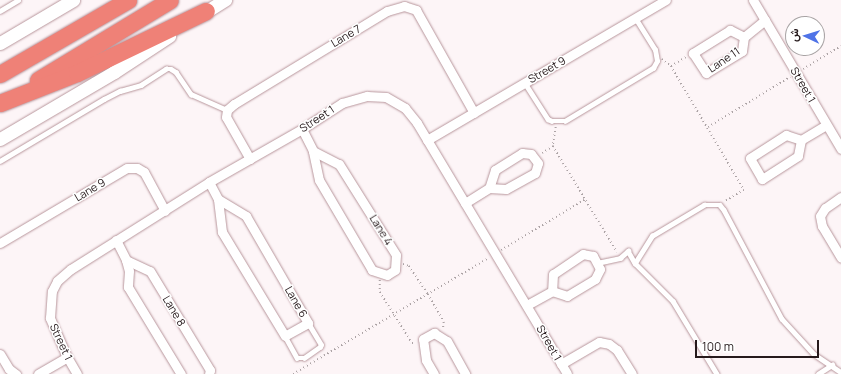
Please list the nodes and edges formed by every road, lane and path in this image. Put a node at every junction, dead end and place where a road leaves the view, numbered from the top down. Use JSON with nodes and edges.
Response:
{"nodes":[{"id":1,"x":18,"y":0,"type":"edge"},
{"id":2,"x":74,"y":0,"type":"edge"},
{"id":3,"x":113,"y":0,"type":"edge"},
{"id":4,"x":128,"y":0,"type":"edge"},
{"id":5,"x":170,"y":0,"type":"edge"},
{"id":6,"x":225,"y":0,"type":"edge"},
{"id":7,"x":666,"y":0,"type":"edge"},
{"id":8,"x":753,"y":0,"type":"edge"},
{"id":9,"x":0,"y":11,"type":"edge"},
{"id":10,"x":206,"y":12,"type":"junction"},
{"id":11,"x":635,"y":18,"type":"junction"},
{"id":12,"x":766,"y":20,"type":"junction"},
{"id":13,"x":79,"y":29,"type":"junction"},
{"id":14,"x":744,"y":37,"type":"junction"},
{"id":15,"x":0,"y":43,"type":"edge"},
{"id":16,"x":841,"y":46,"type":"edge"},
{"id":17,"x":693,"y":53,"type":"junction"},
{"id":18,"x":657,"y":56,"type":"junction"},
{"id":19,"x":671,"y":66,"type":"junction"},
{"id":20,"x":0,"y":74,"type":"edge"},
{"id":21,"x":796,"y":74,"type":"junction"},
{"id":22,"x":525,"y":83,"type":"junction"},
{"id":23,"x":0,"y":103,"type":"edge"},
{"id":24,"x":227,"y":110,"type":"junction"},
{"id":25,"x":474,"y":113,"type":"junction"},
{"id":26,"x":557,"y":122,"type":"junction"},
{"id":27,"x":826,"y":125,"type":"junction"},
{"id":28,"x":708,"y":127,"type":"junction"},
{"id":29,"x":302,"y":129,"type":"junction"},
{"id":30,"x":0,"y":139,"type":"edge"},
{"id":31,"x":427,"y":140,"type":"junction"},
{"id":32,"x":801,"y":140,"type":"junction"},
{"id":33,"x":554,"y":146,"type":"junction"},
{"id":34,"x":841,"y":149,"type":"edge"},
{"id":35,"x":313,"y":151,"type":"junction"},
{"id":36,"x":534,"y":158,"type":"junction"},
{"id":37,"x":250,"y":159,"type":"junction"},
{"id":38,"x":0,"y":161,"type":"edge"},
{"id":39,"x":209,"y":182,"type":"junction"},
{"id":40,"x":488,"y":188,"type":"junction"},
{"id":41,"x":841,"y":197,"type":"edge"},
{"id":42,"x":586,"y":199,"type":"junction"},
{"id":43,"x":218,"y":200,"type":"junction"},
{"id":44,"x":465,"y":203,"type":"junction"},
{"id":45,"x":720,"y":205,"type":"junction"},
{"id":46,"x":165,"y":211,"type":"junction"},
{"id":47,"x":116,"y":240,"type":"junction"},
{"id":48,"x":0,"y":243,"type":"edge"},
{"id":49,"x":495,"y":253,"type":"junction"},
{"id":50,"x":620,"y":258,"type":"junction"},
{"id":51,"x":841,"y":258,"type":"edge"},
{"id":52,"x":126,"y":260,"type":"junction"},
{"id":53,"x":396,"y":261,"type":"junction"},
{"id":54,"x":597,"y":263,"type":"junction"},
{"id":55,"x":635,"y":263,"type":"junction"},
{"id":56,"x":379,"y":273,"type":"junction"},
{"id":57,"x":552,"y":291,"type":"junction"},
{"id":58,"x":428,"y":294,"type":"junction"},
{"id":59,"x":527,"y":305,"type":"junction"},
{"id":60,"x":394,"y":314,"type":"junction"},
{"id":61,"x":308,"y":323,"type":"junction"},
{"id":62,"x":285,"y":336,"type":"junction"},
{"id":63,"x":443,"y":339,"type":"junction"},
{"id":64,"x":424,"y":344,"type":"junction"},
{"id":65,"x":0,"y":354,"type":"edge"},
{"id":66,"x":67,"y":357,"type":"junction"},
{"id":67,"x":561,"y":364,"type":"junction"},
{"id":68,"x":832,"y":365,"type":"junction"},
{"id":69,"x":841,"y":372,"type":"edge"},
{"id":70,"x":16,"y":374,"type":"edge"},
{"id":71,"x":38,"y":374,"type":"edge"},
{"id":72,"x":77,"y":374,"type":"edge"},
{"id":73,"x":181,"y":374,"type":"edge"},
{"id":74,"x":209,"y":374,"type":"edge"},
{"id":75,"x":295,"y":374,"type":"edge"},
{"id":76,"x":434,"y":374,"type":"edge"},
{"id":77,"x":465,"y":374,"type":"edge"},
{"id":78,"x":567,"y":374,"type":"edge"},
{"id":79,"x":632,"y":374,"type":"edge"},
{"id":80,"x":717,"y":374,"type":"edge"},
{"id":81,"x":818,"y":374,"type":"edge"}],
"edges":[{"from":1,"to":9,"type":"lane"},
{"from":2,"to":15,"type":"main road"},
{"from":3,"to":13,"type":"highway"},
{"from":4,"to":13,"type":"highway"},
{"from":5,"to":23,"type":"highway"},
{"from":6,"to":10,"type":"main road"},
{"from":7,"to":11,"type":"street","name":"Street 9"},
{"from":8,"to":12,"type":"street","name":"Street 1"},
{"from":10,"to":23,"type":"highway"},
{"from":10,"to":30,"type":"main road"},
{"from":11,"to":18,"type":"lane"},
{"from":11,"to":22,"type":"street","name":"Street 9"},
{"from":12,"to":14,"type":"street","name":"Lane 11"},
{"from":12,"to":21,"type":"street","name":"Street 1"},
{"from":13,"to":20,"type":"highway"},
{"from":14,"to":17,"type":"street","name":"Lane 11"},
{"from":14,"to":17,"type":"street","name":"Lane 11"},
{"from":16,"to":21,"type":"path"},
{"from":17,"to":19,"type":"path"},
{"from":18,"to":19,"type":"path"},
{"from":18,"to":26,"type":"lane"},
{"from":19,"to":28,"type":"path"},
{"from":21,"to":27,"type":"street","name":"Street 1"},
{"from":21,"to":28,"type":"path"},
{"from":22,"to":25,"type":"street","name":"Street 9"},
{"from":22,"to":26,"type":"lane"},
{"from":24,"to":25,"type":"street","name":"Lane 7"},
{"from":24,"to":37,"type":"street"},
{"from":24,"to":38,"type":"lane"},
{"from":25,"to":31,"type":"street","name":"Street 9"},
{"from":26,"to":33,"type":"path"},
{"from":27,"to":32,"type":"street"},
{"from":27,"to":34,"type":"street","name":"Street 1"},
{"from":28,"to":45,"type":"path"},
{"from":29,"to":31,"type":"street","name":"Street 1"},
{"from":29,"to":35,"type":"street"},
{"from":29,"to":37,"type":"street","name":"Street 1"},
{"from":31,"to":44,"type":"street","name":"Street 1"},
{"from":32,"to":32,"type":"street"},
{"from":33,"to":36,"type":"path"},
{"from":33,"to":42,"type":"path"},
{"from":35,"to":53,"type":"street","name":"Lane 4"},
{"from":35,"to":56,"type":"street"},
{"from":36,"to":40,"type":"street"},
{"from":36,"to":40,"type":"street"},
{"from":37,"to":39,"type":"street","name":"Street 1"},
{"from":39,"to":43,"type":"street"},
{"from":39,"to":46,"type":"street","name":"Street 1"},
{"from":40,"to":44,"type":"street"},
{"from":41,"to":51,"type":"street"},
{"from":42,"to":49,"type":"path"},
{"from":42,"to":50,"type":"path"},
{"from":43,"to":61,"type":"street","name":"Lane 6"},
{"from":43,"to":62,"type":"street"},
{"from":44,"to":49,"type":"street","name":"Street 1"},
{"from":45,"to":55,"type":"lane"},
{"from":45,"to":68,"type":"lane"},
{"from":46,"to":47,"type":"street","name":"Street 1"},
{"from":46,"to":48,"type":"street","name":"Lane 9"},
{"from":47,"to":52,"type":"street"},
{"from":47,"to":66,"type":"street","name":"Street 1"},
{"from":49,"to":58,"type":"path"},
{"from":49,"to":59,"type":"street","name":"Street 1"},
{"from":50,"to":54,"type":"lane"},
{"from":50,"to":55,"type":"lane"},
{"from":52,"to":73,"type":"street"},
{"from":52,"to":74,"type":"street","name":"Lane 8"},
{"from":53,"to":56,"type":"street"},
{"from":53,"to":58,"type":"path"},
{"from":54,"to":57,"type":"street"},
{"from":54,"to":57,"type":"street"},
{"from":55,"to":80,"type":"lane"},
{"from":56,"to":60,"type":"path"},
{"from":57,"to":59,"type":"street"},
{"from":58,"to":60,"type":"path"},
{"from":58,"to":63,"type":"path"},
{"from":59,"to":67,"type":"street","name":"Street 1"},
{"from":60,"to":64,"type":"path"},
{"from":60,"to":75,"type":"path"},
{"from":61,"to":62,"type":"street","name":"Lane 6"},
{"from":61,"to":62,"type":"lane"},
{"from":63,"to":64,"type":"street"},
{"from":63,"to":77,"type":"street"},
{"from":64,"to":76,"type":"street"},
{"from":65,"to":70,"type":"street"},
{"from":66,"to":71,"type":"street"},
{"from":66,"to":72,"type":"street","name":"Street 1"},
{"from":67,"to":78,"type":"street","name":"Street 1"},
{"from":67,"to":79,"type":"street"},
{"from":68,"to":69,"type":"lane"},
{"from":68,"to":81,"type":"lane"}]}
